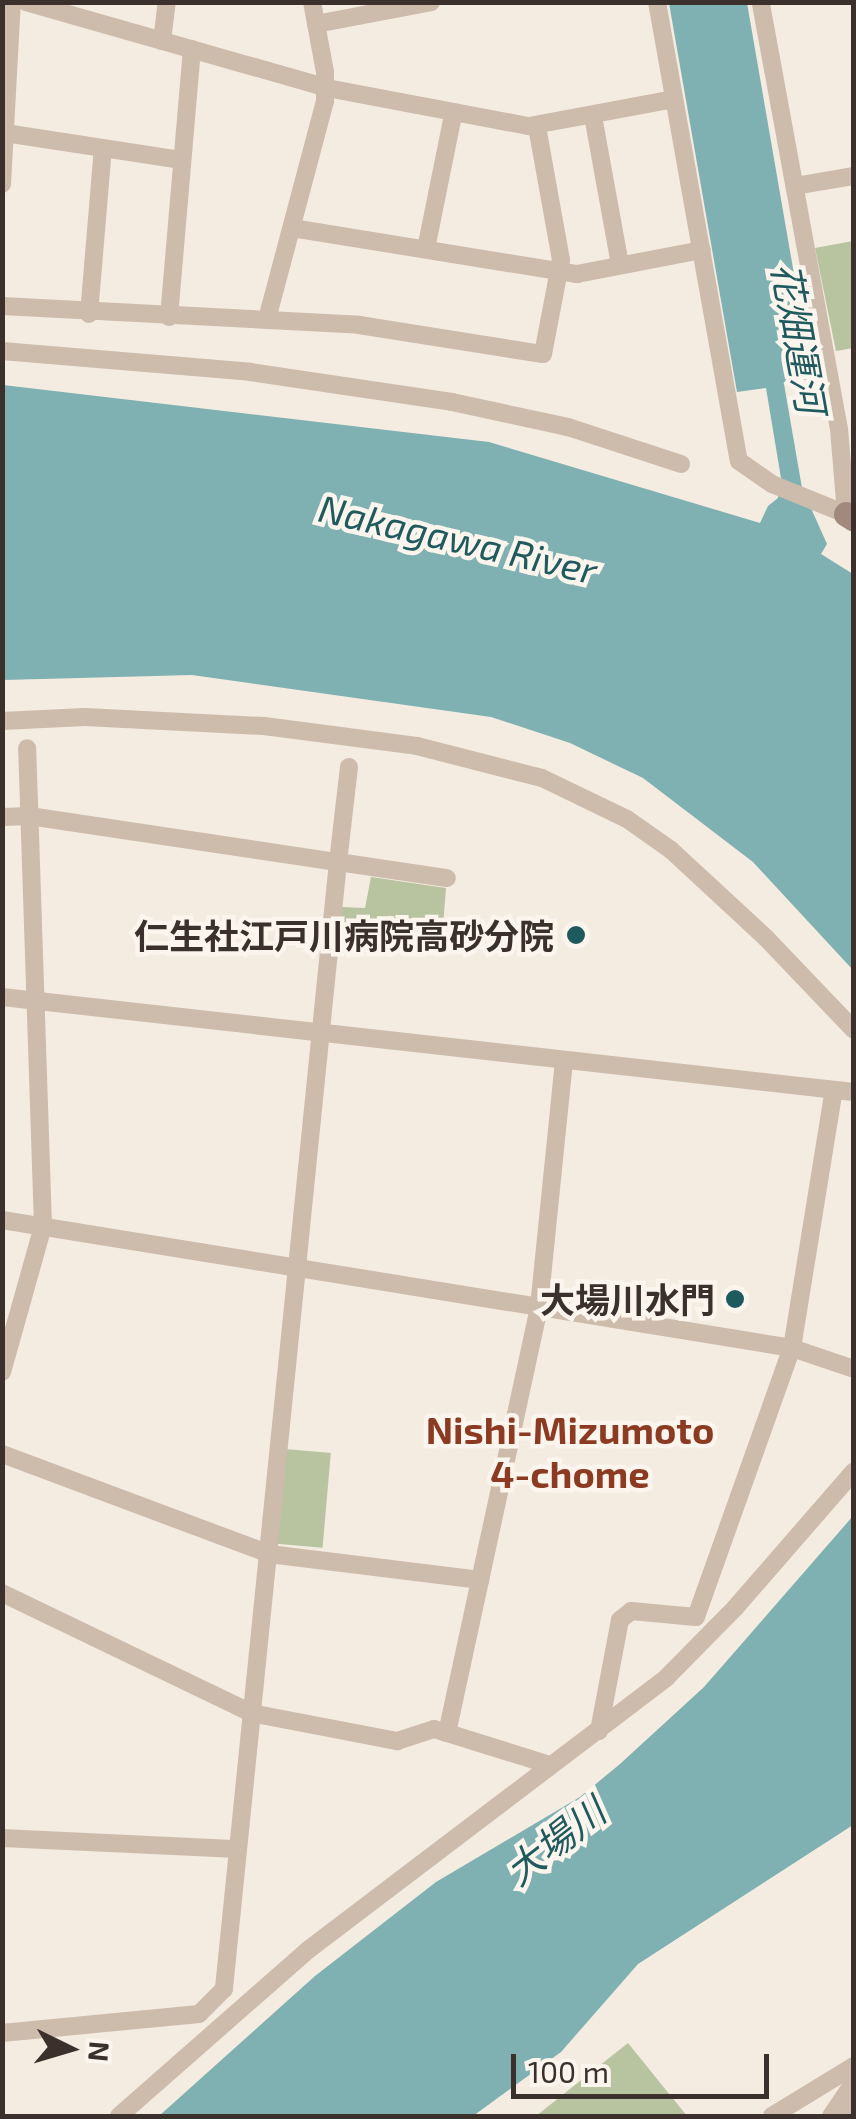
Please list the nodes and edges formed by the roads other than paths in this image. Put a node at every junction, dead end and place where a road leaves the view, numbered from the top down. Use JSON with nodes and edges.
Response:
{"nodes":[{"id":1,"x":12,"y":2,"type":"edge"},
{"id":2,"x":26,"y":2,"type":"edge"},
{"id":3,"x":167,"y":2,"type":"edge"},
{"id":4,"x":312,"y":2,"type":"edge"},
{"id":5,"x":658,"y":2,"type":"edge"},
{"id":6,"x":761,"y":2,"type":"edge"},
{"id":7,"x":418,"y":4,"type":"edge"},
{"id":8,"x":65,"y":8,"type":"edge"},
{"id":9,"x":316,"y":24,"type":"junction"},
{"id":10,"x":162,"y":41,"type":"junction"},
{"id":11,"x":192,"y":49,"type":"junction"},
{"id":12,"x":327,"y":88,"type":"junction"},
{"id":13,"x":674,"y":98,"type":"junction"},
{"id":14,"x":453,"y":115,"type":"junction"},
{"id":15,"x":593,"y":116,"type":"junction"},
{"id":16,"x":537,"y":126,"type":"junction"},
{"id":17,"x":5,"y":133,"type":"junction"},
{"id":18,"x":104,"y":149,"type":"junction"},
{"id":19,"x":182,"y":160,"type":"junction"},
{"id":20,"x":854,"y":176,"type":"edge"},
{"id":21,"x":2,"y":184,"type":"edge"},
{"id":22,"x":795,"y":186,"type":"junction"},
{"id":23,"x":292,"y":228,"type":"junction"},
{"id":24,"x":426,"y":249,"type":"junction"},
{"id":25,"x":702,"y":250,"type":"junction"},
{"id":26,"x":620,"y":266,"type":"junction"},
{"id":27,"x":560,"y":271,"type":"junction"},
{"id":28,"x":2,"y":306,"type":"edge"},
{"id":29,"x":89,"y":314,"type":"junction"},
{"id":30,"x":169,"y":317,"type":"junction"},
{"id":31,"x":267,"y":319,"type":"junction"},
{"id":32,"x":2,"y":351,"type":"edge"},
{"id":33,"x":846,"y":451,"type":"edge"},
{"id":34,"x":681,"y":464,"type":"dead end"},
{"id":35,"x":850,"y":517,"type":"edge"},
{"id":36,"x":2,"y":720,"type":"edge"},
{"id":37,"x":27,"y":748,"type":"dead end"},
{"id":38,"x":349,"y":768,"type":"dead end"},
{"id":39,"x":29,"y":816,"type":"junction"},
{"id":40,"x":2,"y":817,"type":"edge"},
{"id":41,"x":338,"y":862,"type":"junction"},
{"id":42,"x":447,"y":878,"type":"dead end"},
{"id":43,"x":2,"y":997,"type":"edge"},
{"id":44,"x":35,"y":999,"type":"junction"},
{"id":45,"x":854,"y":1030,"type":"edge"},
{"id":46,"x":321,"y":1034,"type":"junction"},
{"id":47,"x":564,"y":1061,"type":"junction"},
{"id":48,"x":844,"y":1091,"type":"edge"},
{"id":49,"x":2,"y":1220,"type":"edge"},
{"id":50,"x":42,"y":1226,"type":"junction"},
{"id":51,"x":298,"y":1267,"type":"junction"},
{"id":52,"x":539,"y":1307,"type":"junction"},
{"id":53,"x":792,"y":1348,"type":"junction"},
{"id":54,"x":854,"y":1369,"type":"edge"},
{"id":55,"x":2,"y":1372,"type":"edge"},
{"id":56,"x":2,"y":1454,"type":"edge"},
{"id":57,"x":854,"y":1470,"type":"edge"},
{"id":58,"x":269,"y":1554,"type":"junction"},
{"id":59,"x":480,"y":1580,"type":"junction"},
{"id":60,"x":2,"y":1593,"type":"edge"},
{"id":61,"x":251,"y":1712,"type":"junction"},
{"id":62,"x":600,"y":1731,"type":"junction"},
{"id":63,"x":446,"y":1733,"type":"junction"},
{"id":64,"x":550,"y":1766,"type":"junction"},
{"id":65,"x":2,"y":1838,"type":"edge"},
{"id":66,"x":238,"y":1849,"type":"junction"},
{"id":67,"x":2,"y":2033,"type":"edge"},
{"id":68,"x":854,"y":2066,"type":"edge"},
{"id":69,"x":854,"y":2082,"type":"edge"},
{"id":70,"x":854,"y":2110,"type":"edge"},
{"id":71,"x":118,"y":2116,"type":"edge"},
{"id":72,"x":772,"y":2116,"type":"edge"},
{"id":73,"x":831,"y":2116,"type":"edge"},
{"id":74,"x":844,"y":2116,"type":"edge"}],
"edges":[{"from":1,"to":17,"type":"street"},
{"from":2,"to":8,"type":"street"},
{"from":3,"to":10,"type":"street"},
{"from":4,"to":9,"type":"street"},
{"from":5,"to":13,"type":"street"},
{"from":6,"to":22,"type":"street"},
{"from":7,"to":9,"type":"street"},
{"from":8,"to":10,"type":"street"},
{"from":9,"to":12,"type":"street"},
{"from":10,"to":11,"type":"street"},
{"from":11,"to":12,"type":"street"},
{"from":11,"to":19,"type":"street"},
{"from":12,"to":14,"type":"street"},
{"from":12,"to":23,"type":"street"},
{"from":13,"to":15,"type":"street"},
{"from":13,"to":25,"type":"street"},
{"from":14,"to":16,"type":"street"},
{"from":14,"to":24,"type":"street"},
{"from":15,"to":16,"type":"street"},
{"from":15,"to":26,"type":"street"},
{"from":16,"to":27,"type":"street"},
{"from":17,"to":18,"type":"street"},
{"from":17,"to":21,"type":"street"},
{"from":18,"to":19,"type":"street"},
{"from":18,"to":29,"type":"street"},
{"from":19,"to":30,"type":"street"},
{"from":20,"to":22,"type":"street"},
{"from":22,"to":33,"type":"street"},
{"from":23,"to":24,"type":"street"},
{"from":23,"to":31,"type":"street"},
{"from":24,"to":27,"type":"street"},
{"from":25,"to":26,"type":"street"},
{"from":25,"to":35,"type":"street"},
{"from":26,"to":27,"type":"street"},
{"from":27,"to":31,"type":"street"},
{"from":28,"to":29,"type":"street"},
{"from":29,"to":30,"type":"street"},
{"from":30,"to":31,"type":"street"},
{"from":32,"to":34,"type":"street"},
{"from":33,"to":35,"type":"street"},
{"from":36,"to":45,"type":"street"},
{"from":37,"to":39,"type":"street"},
{"from":38,"to":41,"type":"street"},
{"from":39,"to":40,"type":"street"},
{"from":39,"to":41,"type":"street"},
{"from":39,"to":44,"type":"street"},
{"from":41,"to":42,"type":"street"},
{"from":41,"to":46,"type":"street"},
{"from":43,"to":44,"type":"street"},
{"from":44,"to":46,"type":"street"},
{"from":44,"to":50,"type":"street"},
{"from":46,"to":47,"type":"street"},
{"from":46,"to":51,"type":"street"},
{"from":47,"to":48,"type":"street"},
{"from":47,"to":52,"type":"street"},
{"from":48,"to":53,"type":"street"},
{"from":49,"to":50,"type":"street"},
{"from":50,"to":51,"type":"street"},
{"from":50,"to":55,"type":"street"},
{"from":51,"to":52,"type":"street"},
{"from":51,"to":58,"type":"street"},
{"from":52,"to":53,"type":"street"},
{"from":52,"to":59,"type":"street"},
{"from":53,"to":54,"type":"street"},
{"from":53,"to":62,"type":"street"},
{"from":56,"to":58,"type":"street"},
{"from":57,"to":62,"type":"street"},
{"from":58,"to":59,"type":"street"},
{"from":58,"to":61,"type":"street"},
{"from":59,"to":63,"type":"street"},
{"from":60,"to":61,"type":"street"},
{"from":61,"to":63,"type":"street"},
{"from":61,"to":66,"type":"street"},
{"from":62,"to":64,"type":"street"},
{"from":63,"to":64,"type":"street"},
{"from":64,"to":71,"type":"street"},
{"from":65,"to":66,"type":"street"},
{"from":66,"to":67,"type":"street"},
{"from":68,"to":72,"type":"street"},
{"from":69,"to":73,"type":"street"},
{"from":70,"to":74,"type":"street"}]}
